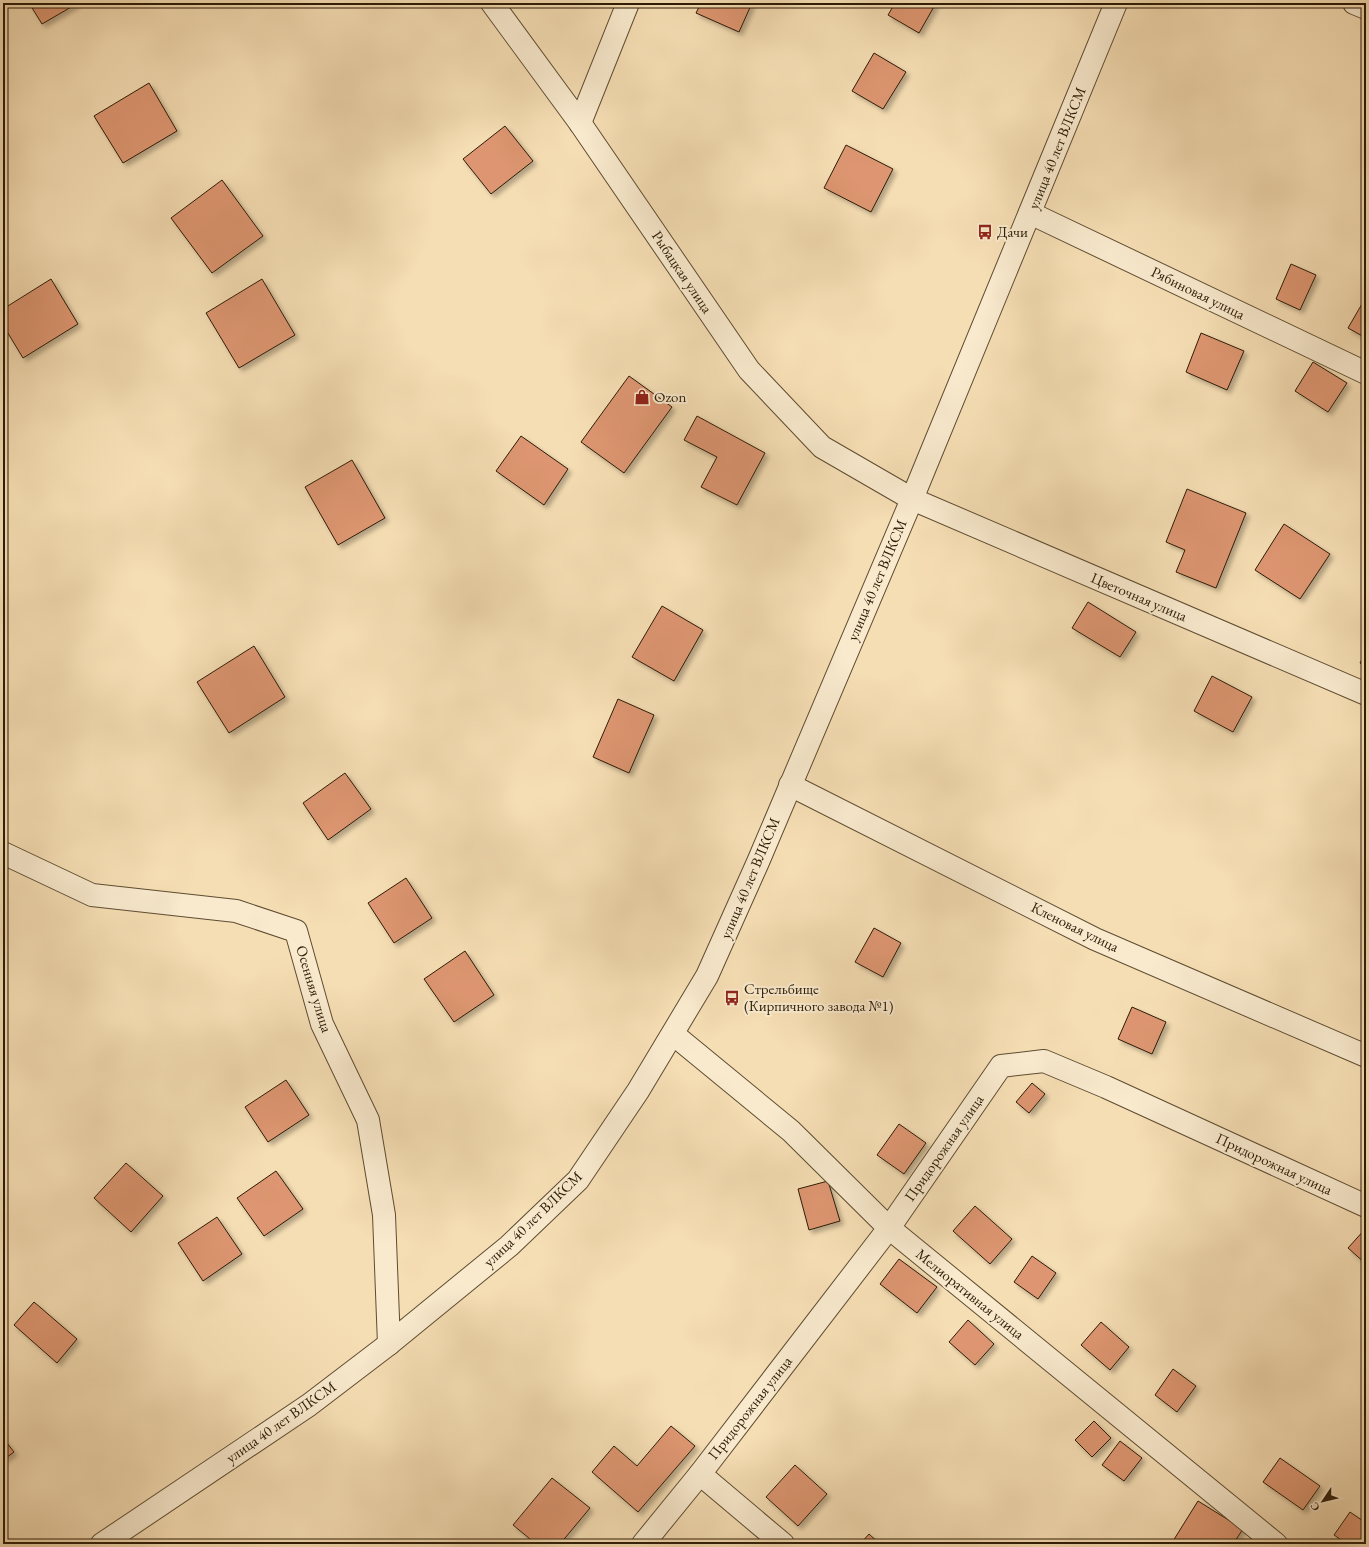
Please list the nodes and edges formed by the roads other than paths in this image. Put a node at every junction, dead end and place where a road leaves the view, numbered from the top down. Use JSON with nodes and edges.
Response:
{"nodes":[{"id":1,"x":492,"y":3,"type":"edge"},
{"id":2,"x":628,"y":3,"type":"edge"},
{"id":3,"x":1116,"y":3,"type":"edge"},
{"id":4,"x":1354,"y":3,"type":"edge"},
{"id":5,"x":1366,"y":8,"type":"edge"},
{"id":6,"x":580,"y":123,"type":"junction"},
{"id":7,"x":1030,"y":213,"type":"junction"},
{"id":8,"x":1366,"y":373,"type":"edge"},
{"id":9,"x":912,"y":499,"type":"junction"},
{"id":10,"x":1366,"y":694,"type":"edge"},
{"id":11,"x":790,"y":785,"type":"junction"},
{"id":12,"x":3,"y":853,"type":"edge"},
{"id":13,"x":672,"y":1034,"type":"junction"},
{"id":14,"x":1366,"y":1056,"type":"edge"},
{"id":15,"x":1366,"y":1206,"type":"edge"},
{"id":16,"x":889,"y":1228,"type":"junction"},
{"id":17,"x":389,"y":1344,"type":"junction"},
{"id":18,"x":700,"y":1474,"type":"junction"},
{"id":19,"x":102,"y":1544,"type":"edge"},
{"id":20,"x":643,"y":1544,"type":"edge"},
{"id":21,"x":783,"y":1544,"type":"edge"},
{"id":22,"x":1276,"y":1544,"type":"edge"}],
"edges":[{"from":1,"to":6,"type":"street","name":"Рыбацкая улица"},
{"from":2,"to":6,"type":"street"},
{"from":3,"to":7,"type":"street","name":"улица 40 лет ВЛКСМ"},
{"from":4,"to":5,"type":"street"},
{"from":6,"to":9,"type":"street","name":"Рыбацкая улица"},
{"from":7,"to":8,"type":"street","name":"Рябиновая улица"},
{"from":7,"to":9,"type":"street","name":"улица 40 лет ВЛКСМ"},
{"from":9,"to":10,"type":"street","name":"Цветочная улица"},
{"from":9,"to":11,"type":"street","name":"улица 40 лет ВЛКСМ"},
{"from":11,"to":13,"type":"street","name":"улица 40 лет ВЛКСМ"},
{"from":11,"to":14,"type":"street","name":"Кленовая улица"},
{"from":12,"to":17,"type":"street","name":"Осенняя улица"},
{"from":13,"to":16,"type":"street","name":"Мелиоративная улица"},
{"from":13,"to":17,"type":"street","name":"улица 40 лет ВЛКСМ"},
{"from":15,"to":16,"type":"street","name":"Придорожная улица"},
{"from":16,"to":18,"type":"street","name":"Придорожная улица"},
{"from":16,"to":22,"type":"street","name":"Мелиоративная улица"},
{"from":17,"to":19,"type":"street","name":"улица 40 лет ВЛКСМ"},
{"from":18,"to":20,"type":"street","name":"Придорожная улица"},
{"from":18,"to":21,"type":"street"}]}
